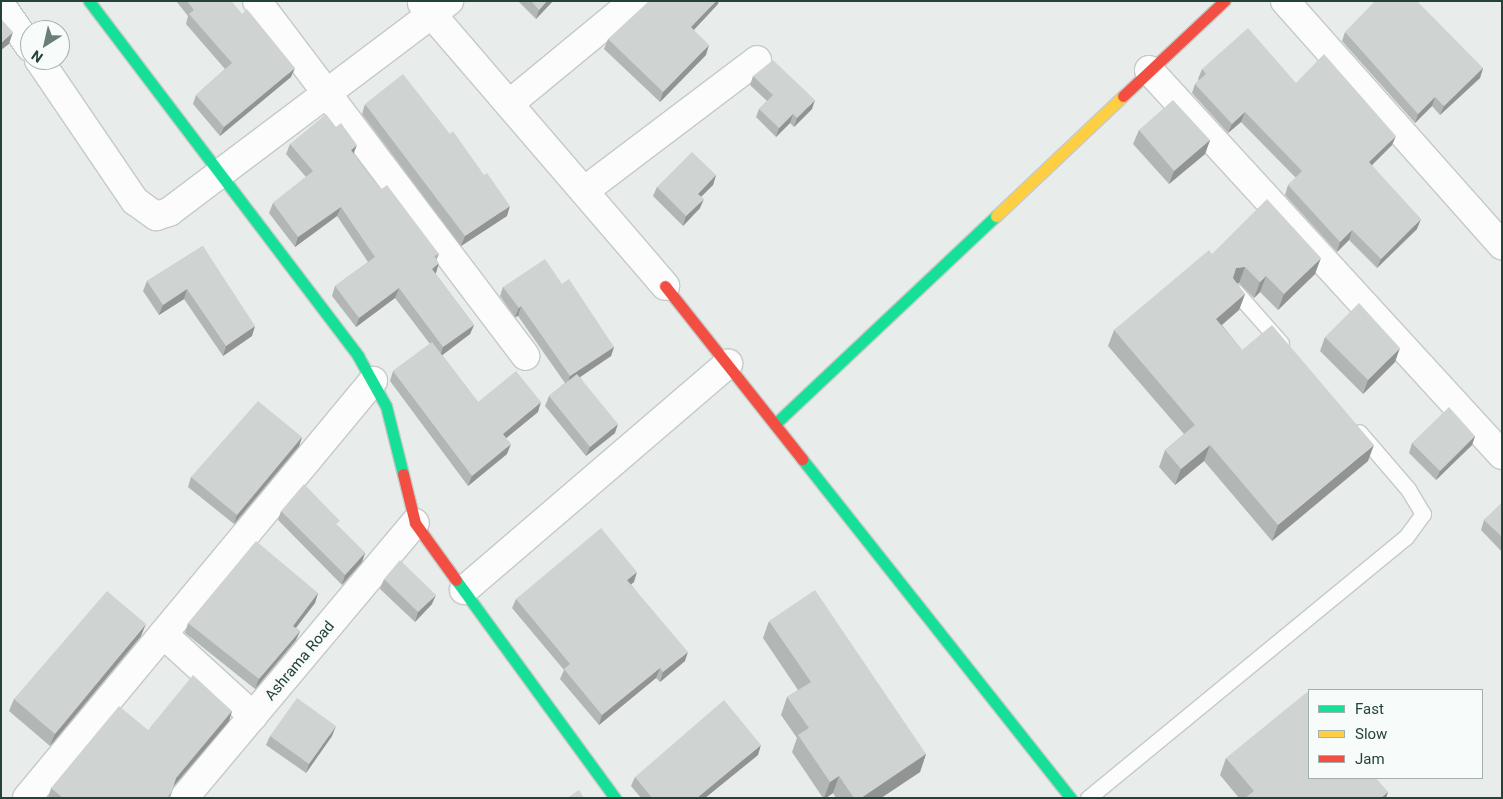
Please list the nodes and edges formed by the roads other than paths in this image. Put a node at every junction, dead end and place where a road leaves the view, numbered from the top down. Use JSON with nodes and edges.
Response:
{"nodes":[{"id":1,"x":89,"y":1,"type":"edge"},
{"id":2,"x":257,"y":1,"type":"edge"},
{"id":3,"x":634,"y":1,"type":"edge"},
{"id":4,"x":1224,"y":1,"type":"edge"},
{"id":5,"x":1285,"y":1,"type":"edge"},
{"id":6,"x":1,"y":5,"type":"edge"},
{"id":7,"x":434,"y":6,"type":"edge"},
{"id":8,"x":20,"y":33,"type":"edge"},
{"id":9,"x":756,"y":60,"type":"dead end"},
{"id":10,"x":46,"y":70,"type":"edge"},
{"id":11,"x":1149,"y":70,"type":"junction"},
{"id":12,"x":326,"y":93,"type":"junction"},
{"id":13,"x":509,"y":104,"type":"junction"},
{"id":14,"x":220,"y":175,"type":"junction"},
{"id":15,"x":584,"y":191,"type":"junction"},
{"id":16,"x":1502,"y":246,"type":"edge"},
{"id":17,"x":666,"y":286,"type":"joint"},
{"id":18,"x":1236,"y":292,"type":"edge"},
{"id":19,"x":526,"y":356,"type":"dead end"},
{"id":20,"x":1294,"y":358,"type":"edge"},
{"id":21,"x":728,"y":364,"type":"junction"},
{"id":22,"x":373,"y":381,"type":"junction"},
{"id":23,"x":775,"y":424,"type":"junction"},
{"id":24,"x":1351,"y":424,"type":"edge"},
{"id":25,"x":1502,"y":455,"type":"edge"},
{"id":26,"x":415,"y":523,"type":"junction"},
{"id":27,"x":464,"y":590,"type":"junction"},
{"id":28,"x":163,"y":634,"type":"junction"},
{"id":29,"x":253,"y":716,"type":"junction"},
{"id":30,"x":27,"y":798,"type":"edge"},
{"id":31,"x":184,"y":798,"type":"edge"},
{"id":32,"x":615,"y":798,"type":"edge"},
{"id":33,"x":1071,"y":798,"type":"edge"},
{"id":34,"x":1088,"y":798,"type":"edge"}],
"edges":[{"from":1,"to":14,"type":"street"},
{"from":2,"to":12,"type":"street"},
{"from":3,"to":13,"type":"street"},
{"from":4,"to":11,"type":"street"},
{"from":5,"to":16,"type":"street"},
{"from":6,"to":8,"type":"street"},
{"from":7,"to":12,"type":"street"},
{"from":7,"to":13,"type":"street"},
{"from":9,"to":15,"type":"street"},
{"from":10,"to":14,"type":"street"},
{"from":11,"to":23,"type":"street"},
{"from":11,"to":25,"type":"street"},
{"from":12,"to":14,"type":"street"},
{"from":12,"to":19,"type":"street"},
{"from":13,"to":15,"type":"street"},
{"from":14,"to":22,"type":"street"},
{"from":15,"to":17,"type":"street"},
{"from":17,"to":21,"type":"street"},
{"from":18,"to":20,"type":"lane"},
{"from":21,"to":23,"type":"street"},
{"from":21,"to":27,"type":"street"},
{"from":22,"to":26,"type":"street"},
{"from":22,"to":28,"type":"street"},
{"from":23,"to":33,"type":"street"},
{"from":24,"to":34,"type":"lane"},
{"from":26,"to":27,"type":"street"},
{"from":26,"to":29,"type":"street","name":"Ashrama Road"},
{"from":27,"to":32,"type":"street"},
{"from":28,"to":29,"type":"street"},
{"from":28,"to":30,"type":"street"},
{"from":29,"to":31,"type":"street","name":"Ashrama Road"}]}
